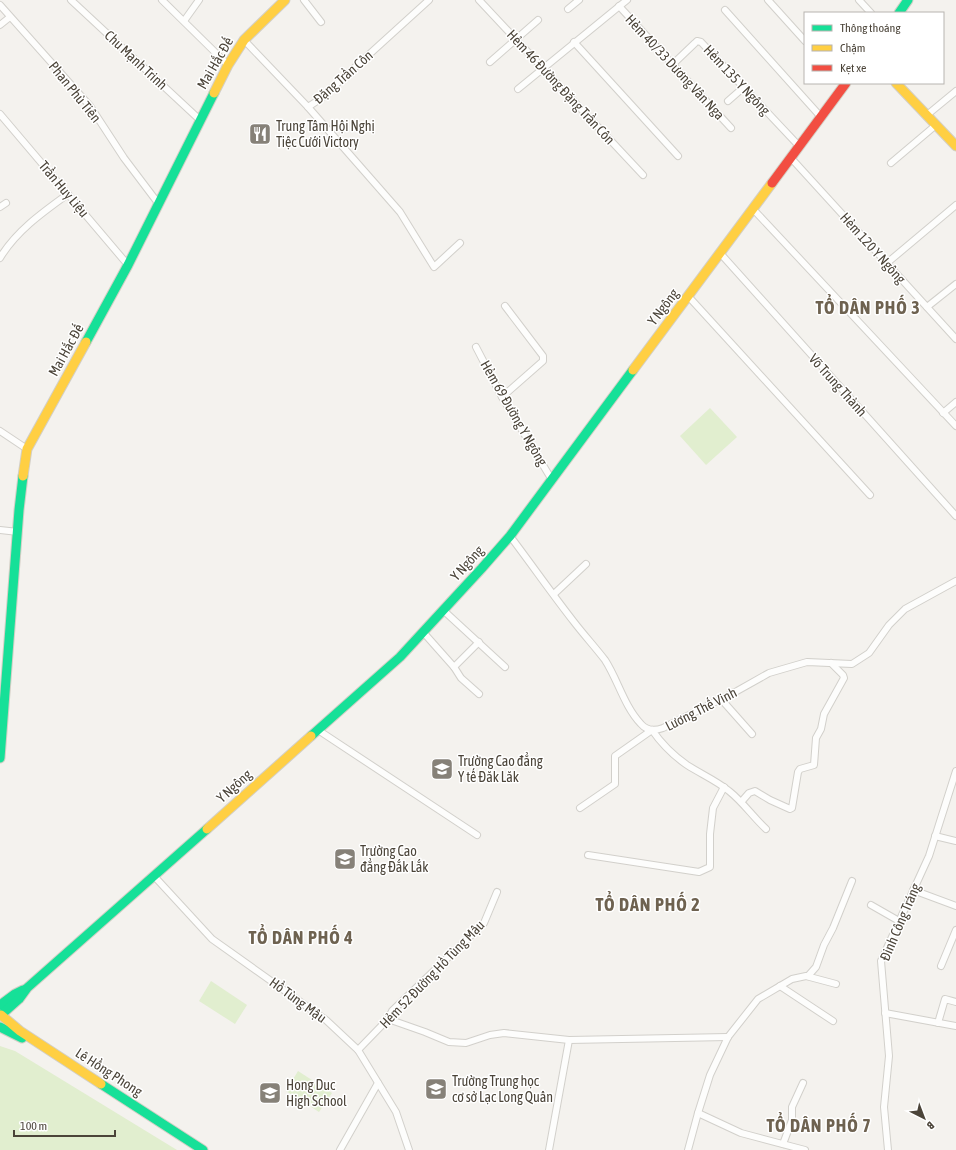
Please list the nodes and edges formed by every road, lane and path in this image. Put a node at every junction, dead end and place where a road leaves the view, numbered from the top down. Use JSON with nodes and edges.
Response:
{"nodes":[{"id":1,"x":71,"y":0,"type":"edge"},
{"id":2,"x":162,"y":0,"type":"edge"},
{"id":3,"x":198,"y":0,"type":"edge"},
{"id":4,"x":285,"y":0,"type":"edge"},
{"id":5,"x":304,"y":0,"type":"edge"},
{"id":6,"x":429,"y":0,"type":"edge"},
{"id":7,"x":479,"y":0,"type":"edge"},
{"id":8,"x":579,"y":0,"type":"edge"},
{"id":9,"x":627,"y":0,"type":"edge"},
{"id":10,"x":768,"y":0,"type":"edge"},
{"id":11,"x":859,"y":0,"type":"edge"},
{"id":12,"x":908,"y":0,"type":"edge"},
{"id":13,"x":0,"y":5,"type":"edge"},
{"id":14,"x":619,"y":6,"type":"junction"},
{"id":15,"x":568,"y":9,"type":"dead end"},
{"id":16,"x":725,"y":10,"type":"dead end"},
{"id":17,"x":870,"y":12,"type":"edge"},
{"id":18,"x":900,"y":12,"type":"edge"},
{"id":19,"x":10,"y":17,"type":"junction"},
{"id":20,"x":538,"y":20,"type":"dead end"},
{"id":21,"x":184,"y":21,"type":"junction"},
{"id":22,"x":321,"y":22,"type":"dead end"},
{"id":23,"x":0,"y":25,"type":"edge"},
{"id":24,"x":244,"y":40,"type":"junction"},
{"id":25,"x":516,"y":40,"type":"junction"},
{"id":26,"x":804,"y":40,"type":"edge"},
{"id":27,"x":574,"y":42,"type":"junction"},
{"id":28,"x":490,"y":62,"type":"dead end"},
{"id":29,"x":228,"y":65,"type":"junction"},
{"id":30,"x":672,"y":65,"type":"junction"},
{"id":31,"x":543,"y":68,"type":"junction"},
{"id":32,"x":845,"y":84,"type":"edge"},
{"id":33,"x":897,"y":84,"type":"edge"},
{"id":34,"x":744,"y":87,"type":"junction"},
{"id":35,"x":518,"y":89,"type":"dead end"},
{"id":36,"x":956,"y":91,"type":"edge"},
{"id":37,"x":728,"y":101,"type":"dead end"},
{"id":38,"x":308,"y":107,"type":"junction"},
{"id":39,"x":0,"y":114,"type":"edge"},
{"id":40,"x":927,"y":116,"type":"junction"},
{"id":41,"x":821,"y":117,"type":"junction"},
{"id":42,"x":200,"y":120,"type":"junction"},
{"id":43,"x":936,"y":125,"type":"junction"},
{"id":44,"x":731,"y":128,"type":"dead end"},
{"id":45,"x":799,"y":146,"type":"junction"},
{"id":46,"x":956,"y":146,"type":"edge"},
{"id":47,"x":678,"y":156,"type":"dead end"},
{"id":48,"x":791,"y":158,"type":"junction"},
{"id":49,"x":891,"y":163,"type":"dead end"},
{"id":50,"x":643,"y":175,"type":"dead end"},
{"id":51,"x":68,"y":194,"type":"junction"},
{"id":52,"x":6,"y":203,"type":"dead end"},
{"id":53,"x":158,"y":203,"type":"junction"},
{"id":54,"x":956,"y":205,"type":"edge"},
{"id":55,"x":0,"y":207,"type":"edge"},
{"id":56,"x":753,"y":209,"type":"junction"},
{"id":57,"x":460,"y":243,"type":"dead end"},
{"id":58,"x":720,"y":253,"type":"junction"},
{"id":59,"x":0,"y":258,"type":"edge"},
{"id":60,"x":887,"y":263,"type":"junction"},
{"id":61,"x":128,"y":265,"type":"junction"},
{"id":62,"x":956,"y":284,"type":"edge"},
{"id":63,"x":688,"y":296,"type":"junction"},
{"id":64,"x":504,"y":306,"type":"dead end"},
{"id":65,"x":927,"y":308,"type":"junction"},
{"id":66,"x":956,"y":339,"type":"edge"},
{"id":67,"x":476,"y":347,"type":"dead end"},
{"id":68,"x":502,"y":397,"type":"junction"},
{"id":69,"x":956,"y":402,"type":"edge"},
{"id":70,"x":943,"y":413,"type":"junction"},
{"id":71,"x":956,"y":426,"type":"edge"},
{"id":72,"x":0,"y":431,"type":"edge"},
{"id":73,"x":27,"y":449,"type":"junction"},
{"id":74,"x":552,"y":480,"type":"junction"},
{"id":75,"x":870,"y":495,"type":"dead end"},
{"id":76,"x":956,"y":516,"type":"edge"},
{"id":77,"x":0,"y":530,"type":"edge"},
{"id":78,"x":18,"y":532,"type":"junction"},
{"id":79,"x":510,"y":536,"type":"junction"},
{"id":80,"x":586,"y":564,"type":"dead end"},
{"id":81,"x":956,"y":581,"type":"edge"},
{"id":82,"x":554,"y":594,"type":"junction"},
{"id":83,"x":444,"y":610,"type":"junction"},
{"id":84,"x":423,"y":632,"type":"junction"},
{"id":85,"x":479,"y":642,"type":"junction"},
{"id":86,"x":831,"y":663,"type":"junction"},
{"id":87,"x":454,"y":667,"type":"junction"},
{"id":88,"x":505,"y":667,"type":"dead end"},
{"id":89,"x":3,"y":694,"type":"edge"},
{"id":90,"x":480,"y":694,"type":"dead end"},
{"id":91,"x":721,"y":699,"type":"junction"},
{"id":92,"x":318,"y":730,"type":"junction"},
{"id":93,"x":652,"y":730,"type":"junction"},
{"id":94,"x":752,"y":734,"type":"dead end"},
{"id":95,"x":0,"y":758,"type":"edge"},
{"id":96,"x":956,"y":771,"type":"edge"},
{"id":97,"x":724,"y":788,"type":"junction"},
{"id":98,"x":742,"y":801,"type":"junction"},
{"id":99,"x":580,"y":808,"type":"dead end"},
{"id":100,"x":766,"y":829,"type":"dead end"},
{"id":101,"x":478,"y":835,"type":"dead end"},
{"id":102,"x":935,"y":836,"type":"junction"},
{"id":103,"x":956,"y":841,"type":"edge"},
{"id":104,"x":588,"y":855,"type":"dead end"},
{"id":105,"x":154,"y":876,"type":"junction"},
{"id":106,"x":852,"y":881,"type":"dead end"},
{"id":107,"x":914,"y":890,"type":"junction"},
{"id":108,"x":497,"y":892,"type":"dead end"},
{"id":109,"x":871,"y":905,"type":"dead end"},
{"id":110,"x":956,"y":906,"type":"edge"},
{"id":111,"x":899,"y":921,"type":"junction"},
{"id":112,"x":956,"y":930,"type":"edge"},
{"id":113,"x":941,"y":966,"type":"dead end"},
{"id":114,"x":808,"y":976,"type":"junction"},
{"id":115,"x":836,"y":984,"type":"dead end"},
{"id":116,"x":780,"y":986,"type":"junction"},
{"id":117,"x":27,"y":988,"type":"junction"},
{"id":118,"x":956,"y":1002,"type":"edge"},
{"id":119,"x":0,"y":1005,"type":"edge"},
{"id":120,"x":885,"y":1014,"type":"junction"},
{"id":121,"x":0,"y":1016,"type":"edge"},
{"id":122,"x":388,"y":1019,"type":"junction"},
{"id":123,"x":833,"y":1021,"type":"dead end"},
{"id":124,"x":938,"y":1023,"type":"junction"},
{"id":125,"x":956,"y":1026,"type":"edge"},
{"id":126,"x":0,"y":1027,"type":"edge"},
{"id":127,"x":728,"y":1037,"type":"junction"},
{"id":128,"x":569,"y":1040,"type":"junction"},
{"id":129,"x":358,"y":1050,"type":"junction"},
{"id":130,"x":378,"y":1083,"type":"junction"},
{"id":131,"x":803,"y":1083,"type":"dead end"},
{"id":132,"x":698,"y":1113,"type":"junction"},
{"id":133,"x":783,"y":1144,"type":"junction"},
{"id":134,"x":193,"y":1150,"type":"edge"},
{"id":135,"x":203,"y":1150,"type":"edge"},
{"id":136,"x":340,"y":1150,"type":"edge"},
{"id":137,"x":409,"y":1150,"type":"edge"},
{"id":138,"x":549,"y":1150,"type":"edge"},
{"id":139,"x":688,"y":1150,"type":"edge"},
{"id":140,"x":805,"y":1150,"type":"edge"},
{"id":141,"x":888,"y":1150,"type":"edge"}],
"edges":[{"from":1,"to":42,"type":"street","name":"Chu Mạnh Trinh"},
{"from":2,"to":21,"type":"street"},
{"from":3,"to":21,"type":"street"},
{"from":4,"to":24,"type":"street","name":"Mai Hắc Đế"},
{"from":5,"to":22,"type":"street"},
{"from":6,"to":38,"type":"street","name":"Đặng Trần Côn"},
{"from":7,"to":25,"type":"street","name":"Hẻm 46 Đường Đặng Trần Côn"},
{"from":8,"to":15,"type":"street"},
{"from":9,"to":14,"type":"street"},
{"from":10,"to":26,"type":"street"},
{"from":11,"to":17,"type":"street"},
{"from":12,"to":18,"type":"street"},
{"from":13,"to":19,"type":"street","name":"Phan Phù Tiên"},
{"from":14,"to":27,"type":"street"},
{"from":14,"to":30,"type":"street","name":"Hẻm 40/33 Dương Vân Nga"},
{"from":16,"to":41,"type":"street"},
{"from":19,"to":23,"type":"street"},
{"from":19,"to":53,"type":"street","name":"Phan Phù Tiên"},
{"from":20,"to":25,"type":"street"},
{"from":21,"to":29,"type":"street"},
{"from":24,"to":29,"type":"street","name":"Mai Hắc Đế"},
{"from":24,"to":38,"type":"street","name":"Đặng Trần Côn"},
{"from":25,"to":28,"type":"street"},
{"from":25,"to":31,"type":"street","name":"Hẻm 46 Đường Đặng Trần Côn"},
{"from":27,"to":31,"type":"street"},
{"from":27,"to":47,"type":"street"},
{"from":29,"to":42,"type":"street","name":"Mai Hắc Đế"},
{"from":30,"to":34,"type":"street","name":"Hẻm 135 Y Ngông"},
{"from":30,"to":44,"type":"street","name":"Hẻm 40/33 Dương Vân Nga"},
{"from":31,"to":35,"type":"street"},
{"from":31,"to":50,"type":"street","name":"Hẻm 46 Đường Đặng Trần Côn"},
{"from":32,"to":41,"type":"street","name":"Y Ngông"},
{"from":33,"to":40,"type":"street"},
{"from":34,"to":37,"type":"street"},
{"from":34,"to":45,"type":"street","name":"Hẻm 135 Y Ngông"},
{"from":36,"to":40,"type":"street"},
{"from":38,"to":57,"type":"street"},
{"from":39,"to":51,"type":"street","name":"Trần Huy Liệu"},
{"from":40,"to":43,"type":"street"},
{"from":41,"to":45,"type":"street","name":"Y Ngông"},
{"from":42,"to":53,"type":"street","name":"Mai Hắc Đế"},
{"from":43,"to":46,"type":"street"},
{"from":43,"to":49,"type":"street"},
{"from":45,"to":48,"type":"street","name":"Y Ngông"},
{"from":48,"to":56,"type":"street","name":"Y Ngông"},
{"from":48,"to":60,"type":"street","name":"Hẻm 120 Y Ngông"},
{"from":51,"to":59,"type":"street"},
{"from":51,"to":61,"type":"street","name":"Trần Huy Liệu"},
{"from":52,"to":55,"type":"street"},
{"from":53,"to":61,"type":"street","name":"Mai Hắc Đế"},
{"from":54,"to":60,"type":"street"},
{"from":56,"to":58,"type":"street","name":"Y Ngông"},
{"from":56,"to":70,"type":"street"},
{"from":58,"to":63,"type":"street","name":"Y Ngông"},
{"from":58,"to":76,"type":"street","name":"Võ Trung Thành"},
{"from":60,"to":65,"type":"street","name":"Hẻm 120 Y Ngông"},
{"from":61,"to":73,"type":"street","name":"Mai Hắc Đế"},
{"from":62,"to":65,"type":"street"},
{"from":63,"to":74,"type":"street","name":"Y Ngông"},
{"from":63,"to":75,"type":"street"},
{"from":64,"to":68,"type":"street"},
{"from":65,"to":66,"type":"street","name":"Hẻm 120 Y Ngông"},
{"from":67,"to":68,"type":"street","name":"Hẻm 69 Đường Y Ngông"},
{"from":68,"to":74,"type":"street","name":"Hẻm 69 Đường Y Ngông"},
{"from":69,"to":70,"type":"street"},
{"from":70,"to":71,"type":"street"},
{"from":72,"to":73,"type":"street"},
{"from":73,"to":78,"type":"street","name":"Mai Hắc Đế"},
{"from":74,"to":79,"type":"street","name":"Y Ngông"},
{"from":77,"to":78,"type":"street"},
{"from":78,"to":89,"type":"street","name":"Mai Hắc Đế"},
{"from":79,"to":82,"type":"street","name":"Lương Thế Vinh"},
{"from":79,"to":83,"type":"street","name":"Y Ngông"},
{"from":80,"to":82,"type":"street"},
{"from":81,"to":86,"type":"street","name":"Lương Thế Vinh"},
{"from":82,"to":93,"type":"street","name":"Lương Thế Vinh"},
{"from":83,"to":84,"type":"street","name":"Y Ngông"},
{"from":83,"to":85,"type":"street"},
{"from":84,"to":87,"type":"street"},
{"from":84,"to":92,"type":"street","name":"Y Ngông"},
{"from":85,"to":87,"type":"street"},
{"from":85,"to":88,"type":"street"},
{"from":86,"to":91,"type":"street","name":"Lương Thế Vinh"},
{"from":86,"to":98,"type":"street"},
{"from":87,"to":90,"type":"street"},
{"from":89,"to":95,"type":"street","name":"Mai Hắc Đế"},
{"from":91,"to":93,"type":"street","name":"Lương Thế Vinh"},
{"from":91,"to":94,"type":"street"},
{"from":92,"to":101,"type":"street"},
{"from":92,"to":105,"type":"street","name":"Y Ngông"},
{"from":93,"to":97,"type":"street"},
{"from":93,"to":99,"type":"street"},
{"from":96,"to":102,"type":"street","name":"Đinh Công Tráng"},
{"from":97,"to":98,"type":"street"},
{"from":97,"to":104,"type":"street"},
{"from":98,"to":100,"type":"street"},
{"from":102,"to":103,"type":"street"},
{"from":102,"to":107,"type":"street","name":"Đinh Công Tráng"},
{"from":105,"to":117,"type":"street","name":"Y Ngông"},
{"from":105,"to":129,"type":"street","name":"Hồ Tùng Mậu"},
{"from":106,"to":114,"type":"street"},
{"from":107,"to":110,"type":"street"},
{"from":107,"to":111,"type":"street","name":"Đinh Công Tráng"},
{"from":108,"to":122,"type":"street","name":"Hẻm 52 Đường Hồ Tùng Mậu"},
{"from":109,"to":111,"type":"street"},
{"from":111,"to":120,"type":"street","name":"Đinh Công Tráng"},
{"from":112,"to":113,"type":"street"},
{"from":114,"to":115,"type":"street"},
{"from":114,"to":116,"type":"street"},
{"from":116,"to":123,"type":"street"},
{"from":116,"to":127,"type":"street"},
{"from":117,"to":119,"type":"street","name":"Y Ngông"},
{"from":117,"to":121,"type":"street","name":"Y Ngông"},
{"from":118,"to":124,"type":"street"},
{"from":120,"to":124,"type":"street"},
{"from":120,"to":141,"type":"street","name":"Đinh Công Tráng"},
{"from":121,"to":135,"type":"street","name":"Lê Hồng Phong"},
{"from":122,"to":128,"type":"street"},
{"from":122,"to":129,"type":"street","name":"Hẻm 52 Đường Hồ Tùng Mậu"},
{"from":124,"to":125,"type":"street"},
{"from":126,"to":134,"type":"street","name":"Lê Hồng Phong"},
{"from":127,"to":128,"type":"street"},
{"from":127,"to":132,"type":"street"},
{"from":128,"to":138,"type":"street"},
{"from":129,"to":130,"type":"street","name":"Hồ Tùng Mậu"},
{"from":130,"to":136,"type":"street"},
{"from":130,"to":137,"type":"street","name":"Hồ Tùng Mậu"},
{"from":131,"to":133,"type":"street"},
{"from":132,"to":133,"type":"street"},
{"from":132,"to":139,"type":"street"},
{"from":133,"to":140,"type":"street"}]}
